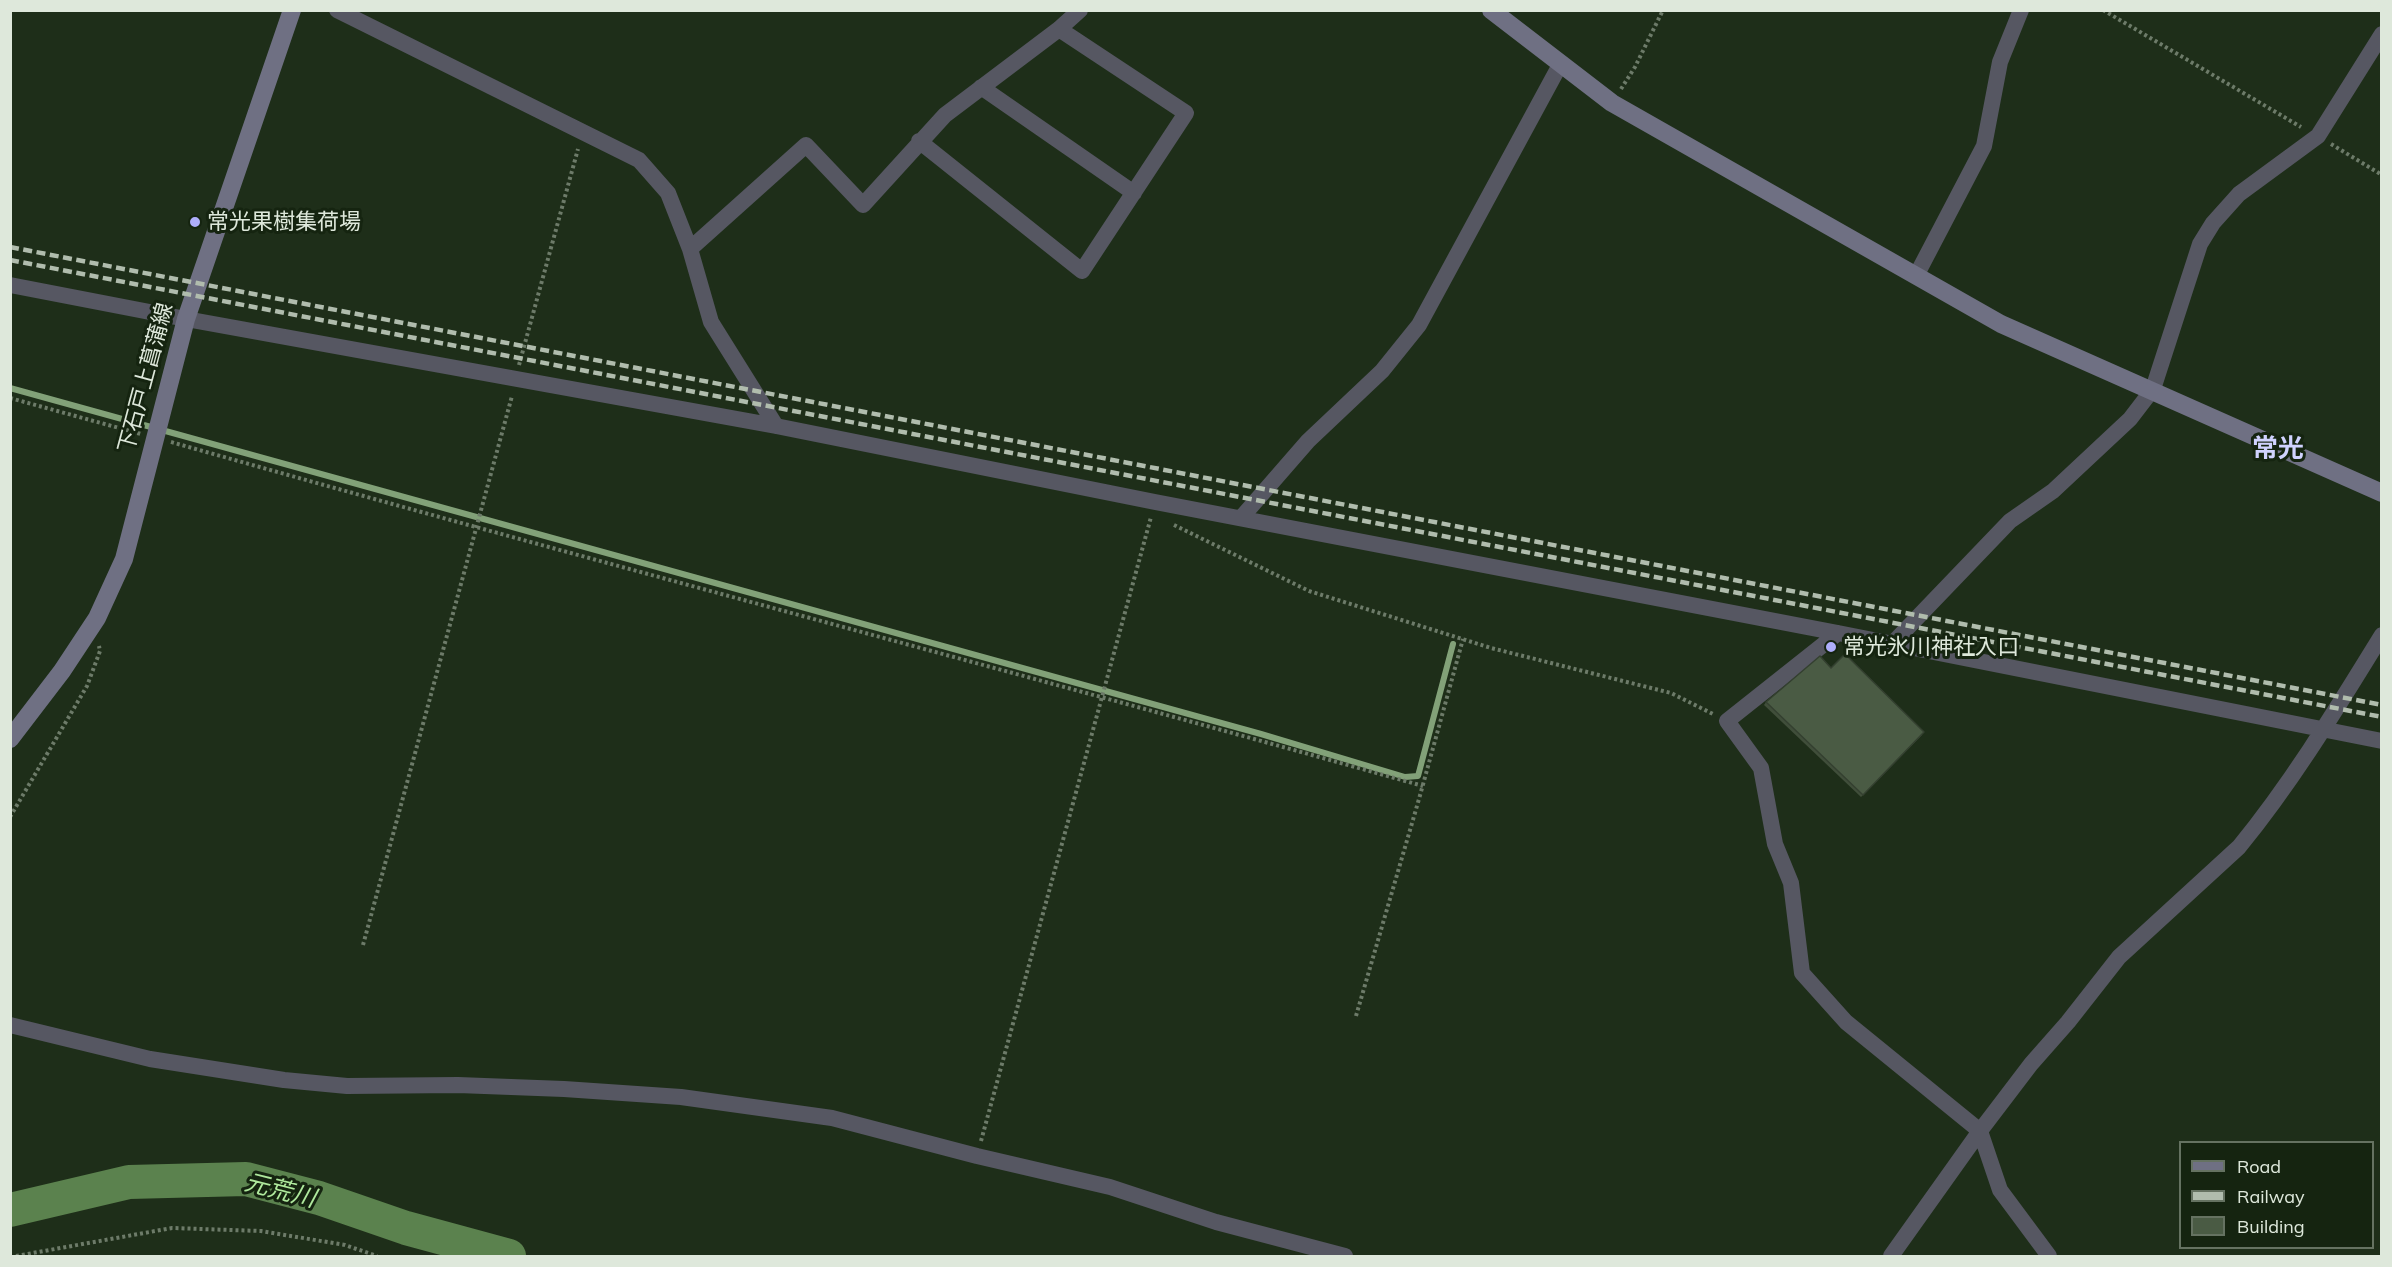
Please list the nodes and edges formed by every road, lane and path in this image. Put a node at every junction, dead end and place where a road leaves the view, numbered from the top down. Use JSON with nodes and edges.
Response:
{"nodes":[{"id":1,"x":292,"y":10,"type":"edge"},
{"id":2,"x":337,"y":10,"type":"edge"},
{"id":3,"x":1080,"y":10,"type":"edge"},
{"id":4,"x":1491,"y":10,"type":"edge"},
{"id":5,"x":1663,"y":10,"type":"edge"},
{"id":6,"x":2021,"y":10,"type":"edge"},
{"id":7,"x":2103,"y":10,"type":"edge"},
{"id":8,"x":1059,"y":29,"type":"junction"},
{"id":9,"x":2382,"y":34,"type":"edge"},
{"id":10,"x":1561,"y":63,"type":"junction"},
{"id":11,"x":981,"y":87,"type":"junction"},
{"id":12,"x":1611,"y":103,"type":"junction"},
{"id":13,"x":582,"y":132,"type":"junction"},
{"id":14,"x":2318,"y":136,"type":"junction"},
{"id":15,"x":919,"y":141,"type":"junction"},
{"id":16,"x":2382,"y":175,"type":"edge"},
{"id":17,"x":1134,"y":193,"type":"junction"},
{"id":18,"x":690,"y":249,"type":"junction"},
{"id":19,"x":1916,"y":276,"type":"junction"},
{"id":20,"x":10,"y":285,"type":"edge"},
{"id":21,"x":186,"y":319,"type":"junction"},
{"id":22,"x":517,"y":377,"type":"junction"},
{"id":23,"x":2153,"y":389,"type":"junction"},
{"id":24,"x":10,"y":398,"type":"edge"},
{"id":25,"x":776,"y":426,"type":"junction"},
{"id":26,"x":154,"y":437,"type":"junction"},
{"id":27,"x":2382,"y":493,"type":"edge"},
{"id":28,"x":1155,"y":502,"type":"junction"},
{"id":29,"x":1241,"y":518,"type":"junction"},
{"id":30,"x":1173,"y":524,"type":"dead end"},
{"id":31,"x":476,"y":528,"type":"junction"},
{"id":32,"x":97,"y":618,"type":"junction"},
{"id":33,"x":1838,"y":633,"type":"junction"},
{"id":34,"x":2382,"y":635,"type":"edge"},
{"id":35,"x":1463,"y":639,"type":"junction"},
{"id":36,"x":1891,"y":645,"type":"junction"},
{"id":37,"x":1102,"y":696,"type":"junction"},
{"id":38,"x":1727,"y":721,"type":"junction"},
{"id":39,"x":2324,"y":730,"type":"junction"},
{"id":40,"x":10,"y":739,"type":"edge"},
{"id":41,"x":2382,"y":741,"type":"edge"},
{"id":42,"x":1423,"y":786,"type":"junction"},
{"id":43,"x":10,"y":817,"type":"edge"},
{"id":44,"x":363,"y":945,"type":"dead end"},
{"id":45,"x":1356,"y":1016,"type":"dead end"},
{"id":46,"x":10,"y":1025,"type":"edge"},
{"id":47,"x":1980,"y":1131,"type":"junction"},
{"id":48,"x":977,"y":1156,"type":"junction"},
{"id":49,"x":16,"y":1257,"type":"edge"},
{"id":50,"x":377,"y":1257,"type":"edge"},
{"id":51,"x":1345,"y":1257,"type":"edge"},
{"id":52,"x":1891,"y":1257,"type":"edge"},
{"id":53,"x":2049,"y":1257,"type":"edge"}],
"edges":[{"from":1,"to":21,"type":"street","name":"下石戸上菖蒲線"},
{"from":2,"to":13,"type":"street"},
{"from":3,"to":8,"type":"street"},
{"from":4,"to":10,"type":"street"},
{"from":5,"to":12,"type":"path"},
{"from":6,"to":19,"type":"street"},
{"from":7,"to":14,"type":"path"},
{"from":8,"to":11,"type":"street"},
{"from":8,"to":17,"type":"street"},
{"from":9,"to":14,"type":"street"},
{"from":10,"to":12,"type":"street"},
{"from":10,"to":29,"type":"street"},
{"from":11,"to":15,"type":"street"},
{"from":11,"to":17,"type":"street"},
{"from":12,"to":19,"type":"street"},
{"from":13,"to":18,"type":"street"},
{"from":13,"to":22,"type":"path"},
{"from":14,"to":16,"type":"path"},
{"from":14,"to":23,"type":"street"},
{"from":15,"to":17,"type":"street"},
{"from":15,"to":18,"type":"street"},
{"from":18,"to":25,"type":"street"},
{"from":19,"to":23,"type":"street"},
{"from":20,"to":21,"type":"street"},
{"from":21,"to":22,"type":"street"},
{"from":21,"to":26,"type":"street","name":"下石戸上菖蒲線"},
{"from":22,"to":25,"type":"street"},
{"from":22,"to":31,"type":"path"},
{"from":23,"to":27,"type":"street"},
{"from":23,"to":36,"type":"street"},
{"from":24,"to":26,"type":"path"},
{"from":25,"to":28,"type":"street"},
{"from":26,"to":31,"type":"path"},
{"from":26,"to":32,"type":"street","name":"下石戸上菖蒲線"},
{"from":28,"to":29,"type":"street"},
{"from":28,"to":37,"type":"path"},
{"from":29,"to":33,"type":"street"},
{"from":30,"to":35,"type":"path"},
{"from":31,"to":37,"type":"path"},
{"from":31,"to":44,"type":"path"},
{"from":32,"to":40,"type":"street","name":"下石戸上菖蒲線"},
{"from":32,"to":43,"type":"path"},
{"from":33,"to":36,"type":"street"},
{"from":33,"to":38,"type":"street"},
{"from":34,"to":39,"type":"street"},
{"from":35,"to":38,"type":"path"},
{"from":35,"to":42,"type":"path"},
{"from":36,"to":39,"type":"street"},
{"from":37,"to":42,"type":"path"},
{"from":37,"to":48,"type":"path"},
{"from":38,"to":47,"type":"street"},
{"from":39,"to":41,"type":"street"},
{"from":39,"to":47,"type":"street"},
{"from":42,"to":45,"type":"path"},
{"from":46,"to":48,"type":"street"},
{"from":47,"to":52,"type":"street"},
{"from":47,"to":53,"type":"street"},
{"from":48,"to":51,"type":"street"},
{"from":49,"to":50,"type":"path"}]}
